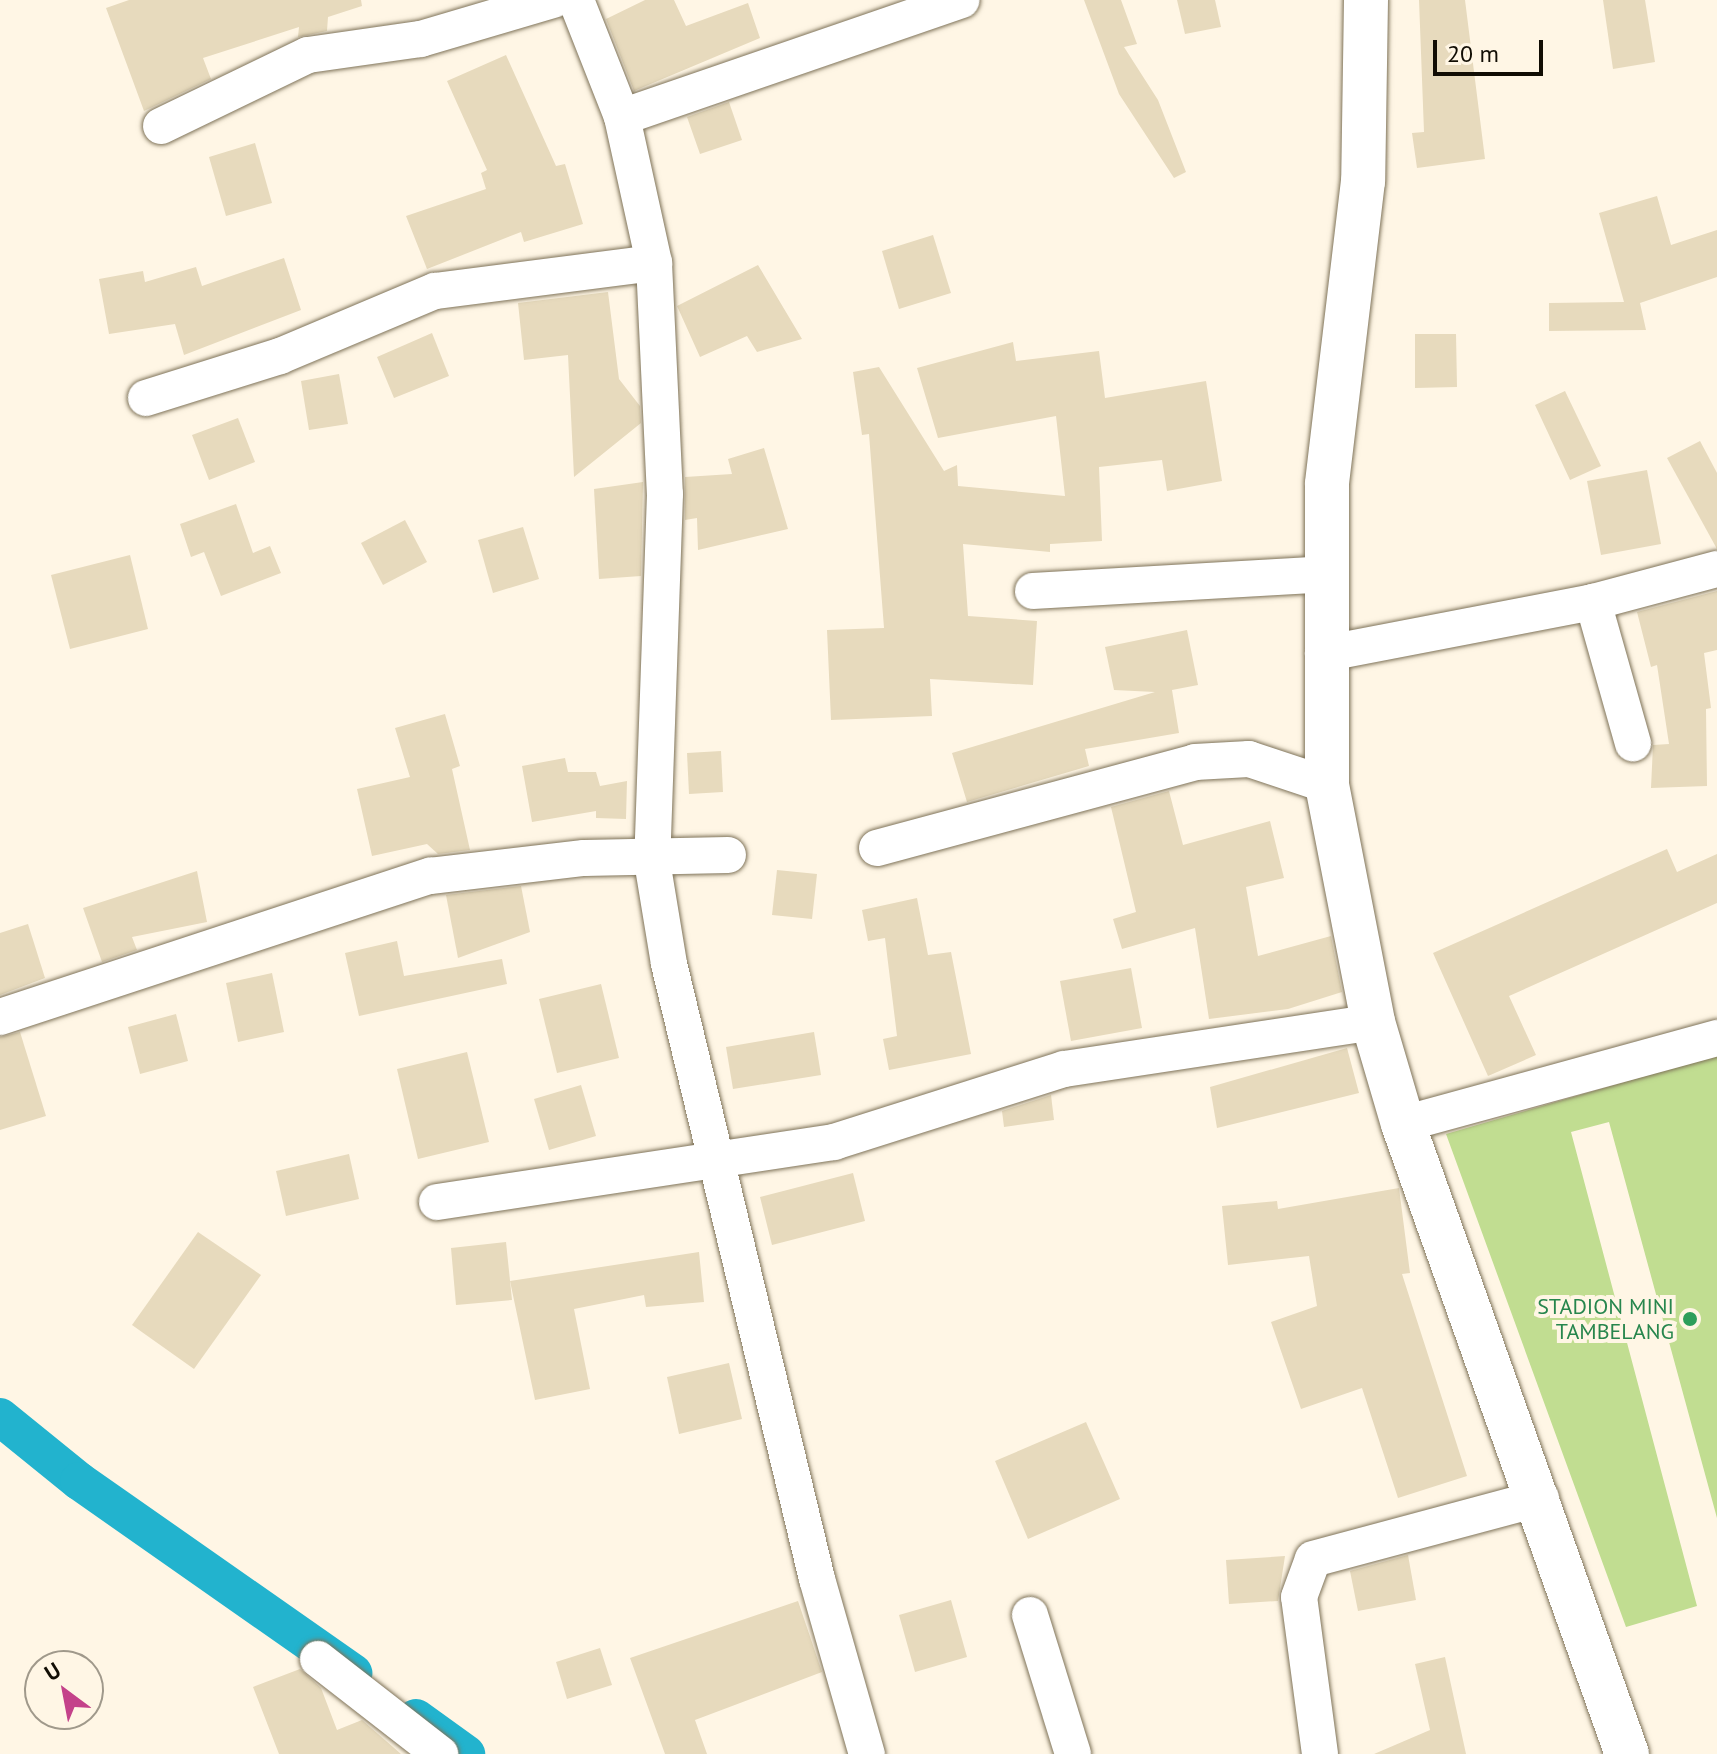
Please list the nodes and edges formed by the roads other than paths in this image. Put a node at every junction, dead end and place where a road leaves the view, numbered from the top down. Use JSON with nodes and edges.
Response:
{"nodes":[{"id":1,"x":553,"y":0,"type":"edge"},
{"id":2,"x":576,"y":0,"type":"edge"},
{"id":3,"x":961,"y":0,"type":"edge"},
{"id":4,"x":1366,"y":0,"type":"edge"},
{"id":5,"x":622,"y":117,"type":"junction"},
{"id":6,"x":161,"y":126,"type":"dead end"},
{"id":7,"x":654,"y":263,"type":"junction"},
{"id":8,"x":146,"y":398,"type":"dead end"},
{"id":9,"x":1717,"y":569,"type":"edge"},
{"id":10,"x":1325,"y":574,"type":"junction"},
{"id":11,"x":1033,"y":591,"type":"dead end"},
{"id":12,"x":1593,"y":602,"type":"junction"},
{"id":13,"x":1323,"y":654,"type":"junction"},
{"id":14,"x":1633,"y":743,"type":"dead end"},
{"id":15,"x":1327,"y":785,"type":"junction"},
{"id":16,"x":877,"y":848,"type":"dead end"},
{"id":17,"x":728,"y":855,"type":"dead end"},
{"id":18,"x":652,"y":861,"type":"junction"},
{"id":19,"x":0,"y":1017,"type":"edge"},
{"id":20,"x":1373,"y":1022,"type":"junction"},
{"id":21,"x":1717,"y":1038,"type":"edge"},
{"id":22,"x":1403,"y":1124,"type":"junction"},
{"id":23,"x":721,"y":1162,"type":"junction"},
{"id":24,"x":437,"y":1202,"type":"dead end"},
{"id":25,"x":1541,"y":1498,"type":"junction"},
{"id":26,"x":1030,"y":1615,"type":"dead end"},
{"id":27,"x":318,"y":1659,"type":"dead end"},
{"id":28,"x":440,"y":1754,"type":"edge"},
{"id":29,"x":867,"y":1754,"type":"edge"},
{"id":30,"x":1073,"y":1754,"type":"edge"},
{"id":31,"x":1320,"y":1754,"type":"edge"},
{"id":32,"x":1627,"y":1754,"type":"edge"}],
"edges":[{"from":1,"to":6,"type":"street"},
{"from":2,"to":5,"type":"street"},
{"from":3,"to":5,"type":"street"},
{"from":4,"to":10,"type":"street"},
{"from":5,"to":7,"type":"street"},
{"from":7,"to":8,"type":"street"},
{"from":7,"to":18,"type":"street"},
{"from":9,"to":12,"type":"street"},
{"from":10,"to":11,"type":"street"},
{"from":10,"to":13,"type":"street"},
{"from":12,"to":13,"type":"street"},
{"from":12,"to":14,"type":"street"},
{"from":13,"to":15,"type":"street"},
{"from":15,"to":16,"type":"street"},
{"from":15,"to":20,"type":"street"},
{"from":17,"to":18,"type":"street"},
{"from":18,"to":19,"type":"street"},
{"from":18,"to":23,"type":"street"},
{"from":20,"to":22,"type":"street"},
{"from":20,"to":23,"type":"street"},
{"from":21,"to":22,"type":"street"},
{"from":22,"to":25,"type":"street"},
{"from":23,"to":24,"type":"street"},
{"from":23,"to":29,"type":"street"},
{"from":25,"to":31,"type":"street"},
{"from":25,"to":32,"type":"street"},
{"from":26,"to":30,"type":"street"},
{"from":27,"to":28,"type":"street"}]}
